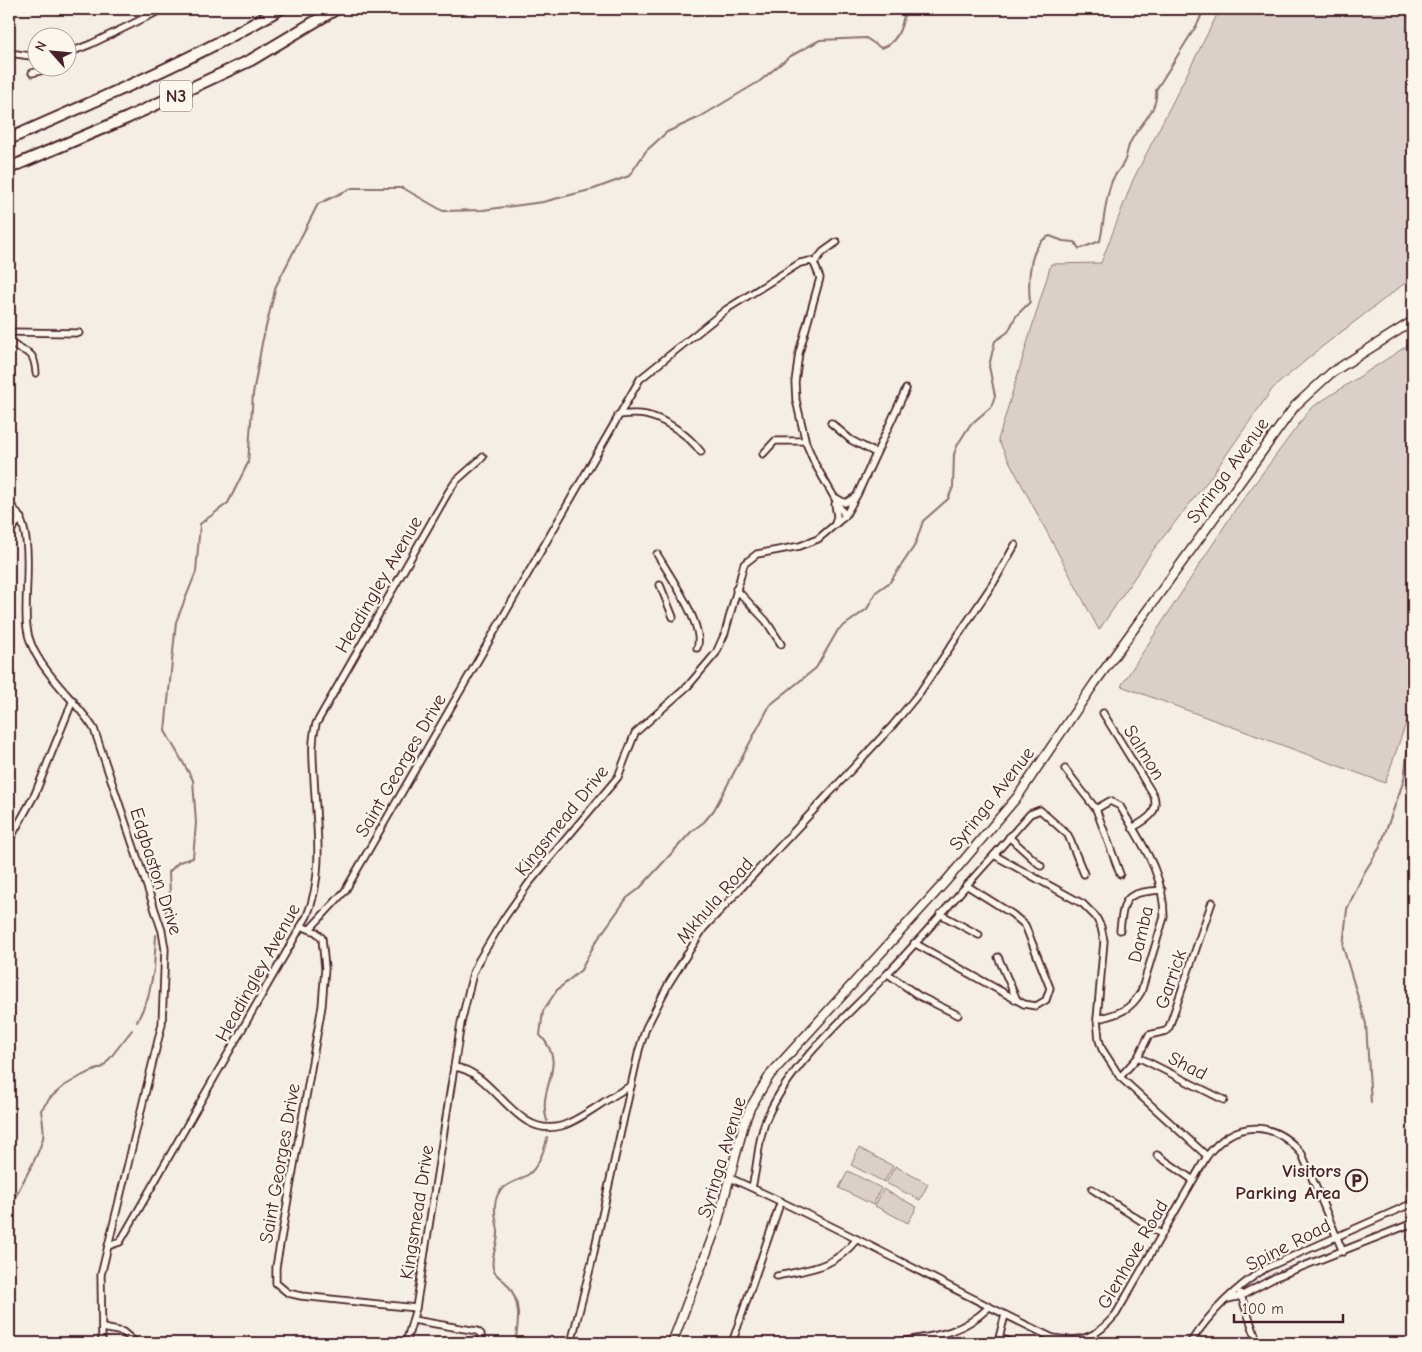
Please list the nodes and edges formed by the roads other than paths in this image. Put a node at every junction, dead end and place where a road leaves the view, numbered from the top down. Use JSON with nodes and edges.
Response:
{"nodes":[{"id":1,"x":163,"y":9,"type":"edge"},
{"id":2,"x":280,"y":9,"type":"edge"},
{"id":3,"x":336,"y":9,"type":"edge"},
{"id":4,"x":78,"y":50,"type":"edge"},
{"id":5,"x":9,"y":52,"type":"edge"},
{"id":6,"x":28,"y":55,"type":"edge"},
{"id":7,"x":9,"y":139,"type":"edge"},
{"id":8,"x":9,"y":168,"type":"edge"},
{"id":9,"x":838,"y":242,"type":"dead end"},
{"id":10,"x":814,"y":263,"type":"junction"},
{"id":11,"x":1413,"y":321,"type":"edge"},
{"id":12,"x":9,"y":332,"type":"edge"},
{"id":13,"x":79,"y":333,"type":"dead end"},
{"id":14,"x":9,"y":340,"type":"edge"},
{"id":15,"x":36,"y":373,"type":"dead end"},
{"id":16,"x":906,"y":389,"type":"dead end"},
{"id":17,"x":618,"y":415,"type":"junction"},
{"id":18,"x":830,"y":423,"type":"dead end"},
{"id":19,"x":805,"y":441,"type":"junction"},
{"id":20,"x":701,"y":452,"type":"dead end"},
{"id":21,"x":763,"y":454,"type":"dead end"},
{"id":22,"x":876,"y":454,"type":"junction"},
{"id":23,"x":483,"y":456,"type":"dead end"},
{"id":24,"x":858,"y":495,"type":"junction"},
{"id":25,"x":834,"y":497,"type":"junction"},
{"id":26,"x":9,"y":504,"type":"edge"},
{"id":27,"x":845,"y":516,"type":"junction"},
{"id":28,"x":20,"y":518,"type":"junction"},
{"id":29,"x":832,"y":529,"type":"junction"},
{"id":30,"x":9,"y":532,"type":"edge"},
{"id":31,"x":1014,"y":545,"type":"dead end"},
{"id":32,"x":657,"y":554,"type":"dead end"},
{"id":33,"x":660,"y":586,"type":"dead end"},
{"id":34,"x":736,"y":589,"type":"junction"},
{"id":35,"x":672,"y":617,"type":"dead end"},
{"id":36,"x":781,"y":644,"type":"dead end"},
{"id":37,"x":697,"y":648,"type":"dead end"},
{"id":38,"x":73,"y":700,"type":"junction"},
{"id":39,"x":1103,"y":713,"type":"dead end"},
{"id":40,"x":1065,"y":769,"type":"dead end"},
{"id":41,"x":1096,"y":809,"type":"junction"},
{"id":42,"x":1132,"y":828,"type":"junction"},
{"id":43,"x":1009,"y":838,"type":"junction"},
{"id":44,"x":9,"y":841,"type":"edge"},
{"id":45,"x":994,"y":855,"type":"junction"},
{"id":46,"x":1041,"y":866,"type":"dead end"},
{"id":47,"x":1084,"y":874,"type":"dead end"},
{"id":48,"x":1120,"y":874,"type":"dead end"},
{"id":49,"x":966,"y":885,"type":"junction"},
{"id":50,"x":1162,"y":890,"type":"junction"},
{"id":51,"x":1212,"y":902,"type":"dead end"},
{"id":52,"x":940,"y":914,"type":"junction"},
{"id":53,"x":301,"y":926,"type":"junction"},
{"id":54,"x":310,"y":929,"type":"junction"},
{"id":55,"x":1120,"y":930,"type":"dead end"},
{"id":56,"x":979,"y":935,"type":"dead end"},
{"id":57,"x":914,"y":943,"type":"junction"},
{"id":58,"x":998,"y":957,"type":"dead end"},
{"id":59,"x":888,"y":974,"type":"junction"},
{"id":60,"x":1017,"y":1000,"type":"junction"},
{"id":61,"x":958,"y":1015,"type":"dead end"},
{"id":62,"x":1097,"y":1019,"type":"junction"},
{"id":63,"x":1138,"y":1057,"type":"junction"},
{"id":64,"x":454,"y":1067,"type":"junction"},
{"id":65,"x":1120,"y":1077,"type":"junction"},
{"id":66,"x":631,"y":1086,"type":"junction"},
{"id":67,"x":1224,"y":1100,"type":"dead end"},
{"id":68,"x":1156,"y":1155,"type":"dead end"},
{"id":69,"x":1207,"y":1156,"type":"junction"},
{"id":70,"x":730,"y":1178,"type":"junction"},
{"id":71,"x":1193,"y":1180,"type":"junction"},
{"id":72,"x":752,"y":1187,"type":"junction"},
{"id":73,"x":1092,"y":1189,"type":"dead end"},
{"id":74,"x":781,"y":1201,"type":"junction"},
{"id":75,"x":1413,"y":1203,"type":"edge"},
{"id":76,"x":1413,"y":1223,"type":"edge"},
{"id":77,"x":1161,"y":1234,"type":"junction"},
{"id":78,"x":1336,"y":1235,"type":"junction"},
{"id":79,"x":858,"y":1239,"type":"junction"},
{"id":80,"x":108,"y":1246,"type":"junction"},
{"id":81,"x":1342,"y":1252,"type":"junction"},
{"id":82,"x":777,"y":1276,"type":"dead end"},
{"id":83,"x":1238,"y":1289,"type":"junction"},
{"id":84,"x":1241,"y":1296,"type":"junction"},
{"id":85,"x":1228,"y":1299,"type":"junction"},
{"id":86,"x":416,"y":1308,"type":"junction"},
{"id":87,"x":988,"y":1308,"type":"junction"},
{"id":88,"x":1005,"y":1315,"type":"junction"},
{"id":89,"x":413,"y":1320,"type":"junction"},
{"id":90,"x":103,"y":1328,"type":"junction"},
{"id":91,"x":999,"y":1341,"type":"edge"},
{"id":92,"x":102,"y":1343,"type":"edge"},
{"id":93,"x":136,"y":1343,"type":"edge"},
{"id":94,"x":406,"y":1343,"type":"edge"},
{"id":95,"x":481,"y":1343,"type":"edge"},
{"id":96,"x":571,"y":1343,"type":"edge"},
{"id":97,"x":672,"y":1343,"type":"edge"},
{"id":98,"x":732,"y":1343,"type":"edge"},
{"id":99,"x":893,"y":1343,"type":"edge"},
{"id":100,"x":1014,"y":1343,"type":"edge"},
{"id":101,"x":1190,"y":1343,"type":"edge"},
{"id":102,"x":1258,"y":1343,"type":"edge"}],
"edges":[{"from":1,"to":4,"type":"street"},
{"from":2,"to":7,"type":"highway","number":"N3"},
{"from":3,"to":8,"type":"highway","number":"N3"},
{"from":5,"to":6,"type":"street"},
{"from":9,"to":10,"type":"street"},
{"from":10,"to":17,"type":"street","name":"Saint Georges Drive"},
{"from":10,"to":19,"type":"street"},
{"from":11,"to":70,"type":"street","name":"Syringa Avenue"},
{"from":12,"to":13,"type":"street"},
{"from":14,"to":15,"type":"street"},
{"from":16,"to":22,"type":"street","name":"Kingsmead Drive"},
{"from":17,"to":20,"type":"street"},
{"from":17,"to":54,"type":"street","name":"Saint Georges Drive"},
{"from":18,"to":22,"type":"street"},
{"from":19,"to":21,"type":"street"},
{"from":19,"to":25,"type":"street"},
{"from":22,"to":24,"type":"street","name":"Kingsmead Drive"},
{"from":23,"to":53,"type":"street","name":"Headingley Avenue"},
{"from":24,"to":25,"type":"street"},
{"from":24,"to":27,"type":"street","name":"Kingsmead Drive"},
{"from":25,"to":27,"type":"street"},
{"from":25,"to":29,"type":"street"},
{"from":26,"to":28,"type":"street"},
{"from":27,"to":29,"type":"street","name":"Kingsmead Drive"},
{"from":28,"to":30,"type":"street"},
{"from":28,"to":38,"type":"street","name":"Edgbaston Drive"},
{"from":29,"to":34,"type":"street","name":"Kingsmead Drive"},
{"from":31,"to":66,"type":"street","name":"Mkhula Road"},
{"from":32,"to":37,"type":"street"},
{"from":33,"to":35,"type":"street"},
{"from":34,"to":36,"type":"street"},
{"from":34,"to":64,"type":"street","name":"Kingsmead Drive"},
{"from":38,"to":44,"type":"street"},
{"from":38,"to":80,"type":"street","name":"Edgbaston Drive"},
{"from":39,"to":42,"type":"street","name":"Salmon"},
{"from":40,"to":41,"type":"street"},
{"from":41,"to":42,"type":"street","name":"Damba"},
{"from":41,"to":48,"type":"street"},
{"from":42,"to":50,"type":"street","name":"Damba"},
{"from":43,"to":45,"type":"street"},
{"from":43,"to":46,"type":"street"},
{"from":43,"to":47,"type":"street"},
{"from":45,"to":49,"type":"street"},
{"from":45,"to":62,"type":"street"},
{"from":49,"to":52,"type":"street"},
{"from":49,"to":60,"type":"street"},
{"from":50,"to":55,"type":"street"},
{"from":50,"to":62,"type":"street","name":"Damba"},
{"from":51,"to":63,"type":"street","name":"Garrick"},
{"from":52,"to":56,"type":"street"},
{"from":52,"to":57,"type":"street"},
{"from":53,"to":54,"type":"street"},
{"from":53,"to":80,"type":"street","name":"Headingley Avenue"},
{"from":54,"to":86,"type":"street","name":"Saint Georges Drive"},
{"from":57,"to":59,"type":"street"},
{"from":57,"to":60,"type":"street"},
{"from":58,"to":60,"type":"street"},
{"from":59,"to":61,"type":"street"},
{"from":59,"to":72,"type":"street"},
{"from":62,"to":65,"type":"street"},
{"from":63,"to":65,"type":"street","name":"Garrick"},
{"from":63,"to":67,"type":"street","name":"Shad"},
{"from":64,"to":66,"type":"street"},
{"from":64,"to":86,"type":"street","name":"Kingsmead Drive"},
{"from":65,"to":69,"type":"street"},
{"from":66,"to":96,"type":"street","name":"Mkhula Road"},
{"from":68,"to":71,"type":"street"},
{"from":69,"to":71,"type":"street","name":"Glenhove Road"},
{"from":69,"to":78,"type":"street","name":"Glenhove Road"},
{"from":70,"to":72,"type":"street","name":"Glenhove Road"},
{"from":70,"to":97,"type":"street","name":"Syringa Avenue"},
{"from":71,"to":77,"type":"street","name":"Glenhove Road"},
{"from":72,"to":74,"type":"street","name":"Glenhove Road"},
{"from":73,"to":77,"type":"street"},
{"from":74,"to":79,"type":"street","name":"Glenhove Road"},
{"from":74,"to":98,"type":"street"},
{"from":75,"to":78,"type":"street","name":"Spine Road"},
{"from":76,"to":81,"type":"street","name":"Spine Road"},
{"from":77,"to":88,"type":"street","name":"Glenhove Road"},
{"from":78,"to":81,"type":"street","name":"Glenhove Road"},
{"from":78,"to":83,"type":"street","name":"Spine Road"},
{"from":79,"to":82,"type":"street"},
{"from":79,"to":87,"type":"street","name":"Glenhove Road"},
{"from":80,"to":90,"type":"street","name":"Edgbaston Drive"},
{"from":81,"to":84,"type":"street","name":"Spine Road"},
{"from":83,"to":84,"type":"street"},
{"from":83,"to":85,"type":"street","name":"Spine Road"},
{"from":84,"to":85,"type":"street","name":"Spine Road"},
{"from":84,"to":102,"type":"street"},
{"from":85,"to":101,"type":"street"},
{"from":86,"to":89,"type":"street","name":"Kingsmead Drive"},
{"from":87,"to":88,"type":"street","name":"Glenhove Road"},
{"from":87,"to":99,"type":"street"},
{"from":88,"to":91,"type":"street"},
{"from":89,"to":94,"type":"street","name":"Kingsmead Drive"},
{"from":89,"to":95,"type":"street"},
{"from":90,"to":92,"type":"street","name":"Edgbaston Drive"},
{"from":90,"to":93,"type":"street"},
{"from":91,"to":100,"type":"street"}]}
